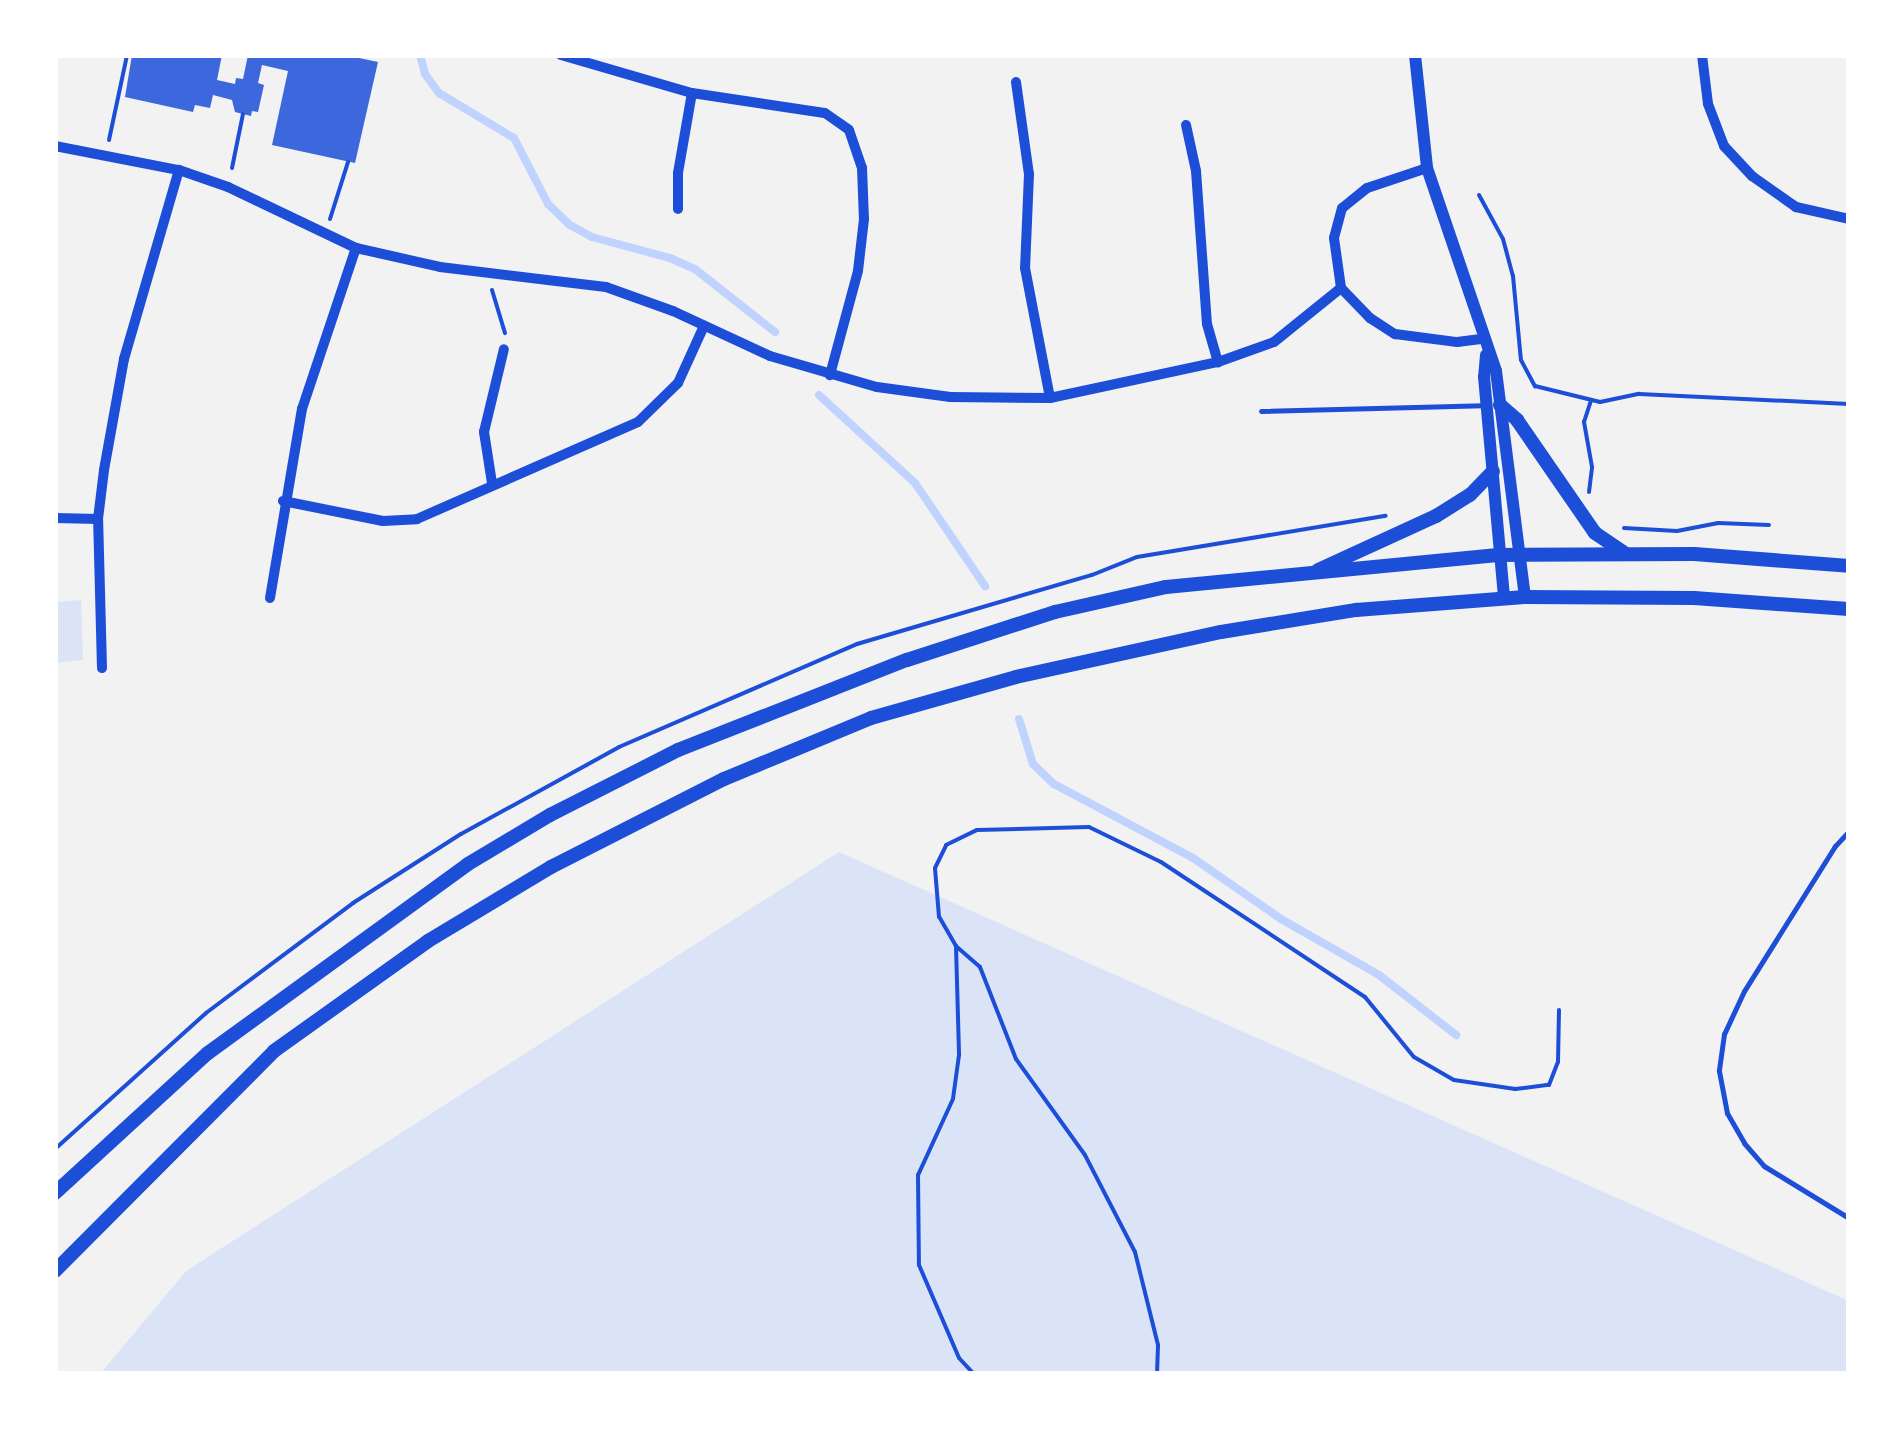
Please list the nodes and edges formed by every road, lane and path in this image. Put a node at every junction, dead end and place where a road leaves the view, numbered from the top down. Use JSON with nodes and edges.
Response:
{"nodes":[{"id":1,"x":127,"y":55,"type":"edge"},
{"id":2,"x":561,"y":55,"type":"edge"},
{"id":3,"x":1414,"y":55,"type":"edge"},
{"id":4,"x":1702,"y":55,"type":"edge"},
{"id":5,"x":1016,"y":82,"type":"dead end"},
{"id":6,"x":692,"y":94,"type":"junction"},
{"id":7,"x":243,"y":114,"type":"dead end"},
{"id":8,"x":1186,"y":126,"type":"dead end"},
{"id":9,"x":55,"y":146,"type":"edge"},
{"id":10,"x":106,"y":155,"type":"junction"},
{"id":11,"x":348,"y":162,"type":"dead end"},
{"id":12,"x":1427,"y":168,"type":"junction"},
{"id":13,"x":179,"y":170,"type":"junction"},
{"id":14,"x":228,"y":187,"type":"junction"},
{"id":15,"x":1479,"y":195,"type":"dead end"},
{"id":16,"x":678,"y":209,"type":"dead end"},
{"id":17,"x":1849,"y":220,"type":"edge"},
{"id":18,"x":324,"y":233,"type":"junction"},
{"id":19,"x":356,"y":248,"type":"junction"},
{"id":20,"x":487,"y":271,"type":"junction"},
{"id":21,"x":1342,"y":288,"type":"junction"},
{"id":22,"x":704,"y":326,"type":"junction"},
{"id":23,"x":1485,"y":346,"type":"junction"},
{"id":24,"x":504,"y":349,"type":"joint"},
{"id":25,"x":1218,"y":362,"type":"junction"},
{"id":26,"x":830,"y":374,"type":"junction"},
{"id":27,"x":1050,"y":398,"type":"junction"},
{"id":28,"x":1592,"y":400,"type":"junction"},
{"id":29,"x":1849,"y":404,"type":"edge"},
{"id":30,"x":1493,"y":405,"type":"junction"},
{"id":31,"x":1261,"y":411,"type":"dead end"},
{"id":32,"x":1493,"y":471,"type":"junction"},
{"id":33,"x":492,"y":483,"type":"junction"},
{"id":34,"x":283,"y":500,"type":"junction"},
{"id":35,"x":1575,"y":505,"type":"junction"},
{"id":36,"x":55,"y":518,"type":"edge"},
{"id":37,"x":98,"y":519,"type":"junction"},
{"id":38,"x":1769,"y":525,"type":"dead end"},
{"id":39,"x":1611,"y":526,"type":"dead end"},
{"id":40,"x":1626,"y":554,"type":"junction"},
{"id":41,"x":1500,"y":555,"type":"junction"},
{"id":42,"x":1519,"y":555,"type":"junction"},
{"id":43,"x":1849,"y":566,"type":"edge"},
{"id":44,"x":1313,"y":573,"type":"junction"},
{"id":45,"x":1525,"y":597,"type":"junction"},
{"id":46,"x":270,"y":598,"type":"dead end"},
{"id":47,"x":1504,"y":598,"type":"junction"},
{"id":48,"x":1849,"y":609,"type":"edge"},
{"id":49,"x":102,"y":668,"type":"dead end"},
{"id":50,"x":1849,"y":832,"type":"edge"},
{"id":51,"x":956,"y":946,"type":"junction"},
{"id":52,"x":1559,"y":1010,"type":"dead end"},
{"id":53,"x":55,"y":1193,"type":"edge"},
{"id":54,"x":1849,"y":1218,"type":"edge"},
{"id":55,"x":55,"y":1272,"type":"edge"},
{"id":56,"x":974,"y":1374,"type":"edge"},
{"id":57,"x":1157,"y":1374,"type":"edge"}],
"edges":[{"from":1,"to":10,"type":"path"},
{"from":2,"to":6,"type":"street"},
{"from":3,"to":12,"type":"street"},
{"from":4,"to":17,"type":"street"},
{"from":5,"to":27,"type":"street"},
{"from":6,"to":16,"type":"street"},
{"from":6,"to":26,"type":"street"},
{"from":7,"to":14,"type":"path"},
{"from":8,"to":25,"type":"street"},
{"from":9,"to":10,"type":"street"},
{"from":10,"to":13,"type":"street"},
{"from":11,"to":18,"type":"path"},
{"from":12,"to":21,"type":"street"},
{"from":12,"to":23,"type":"street"},
{"from":13,"to":14,"type":"street"},
{"from":13,"to":37,"type":"street"},
{"from":14,"to":18,"type":"street"},
{"from":15,"to":28,"type":"path"},
{"from":18,"to":19,"type":"street"},
{"from":19,"to":20,"type":"street"},
{"from":19,"to":34,"type":"street"},
{"from":20,"to":22,"type":"street"},
{"from":20,"to":24,"type":"path"},
{"from":21,"to":23,"type":"street"},
{"from":21,"to":25,"type":"street"},
{"from":22,"to":26,"type":"street"},
{"from":22,"to":33,"type":"street"},
{"from":23,"to":30,"type":"street"},
{"from":24,"to":33,"type":"street"},
{"from":25,"to":27,"type":"street"},
{"from":26,"to":27,"type":"street"},
{"from":28,"to":29,"type":"path"},
{"from":28,"to":35,"type":"path"},
{"from":30,"to":31,"type":"lane"},
{"from":30,"to":32,"type":"street"},
{"from":30,"to":35,"type":"main road"},
{"from":30,"to":42,"type":"street"},
{"from":32,"to":41,"type":"street"},
{"from":32,"to":44,"type":"main road"},
{"from":33,"to":34,"type":"street"},
{"from":34,"to":46,"type":"street"},
{"from":35,"to":40,"type":"main road"},
{"from":36,"to":37,"type":"street"},
{"from":37,"to":49,"type":"street"},
{"from":38,"to":39,"type":"path"},
{"from":40,"to":42,"type":"main road"},
{"from":40,"to":43,"type":"main road"},
{"from":41,"to":42,"type":"main road"},
{"from":41,"to":44,"type":"main road"},
{"from":41,"to":47,"type":"street"},
{"from":42,"to":45,"type":"street"},
{"from":44,"to":53,"type":"main road"},
{"from":45,"to":47,"type":"main road"},
{"from":45,"to":48,"type":"main road"},
{"from":47,"to":55,"type":"main road"},
{"from":50,"to":54,"type":"lane"},
{"from":51,"to":52,"type":"path"},
{"from":51,"to":56,"type":"path"},
{"from":51,"to":57,"type":"path"}]}
